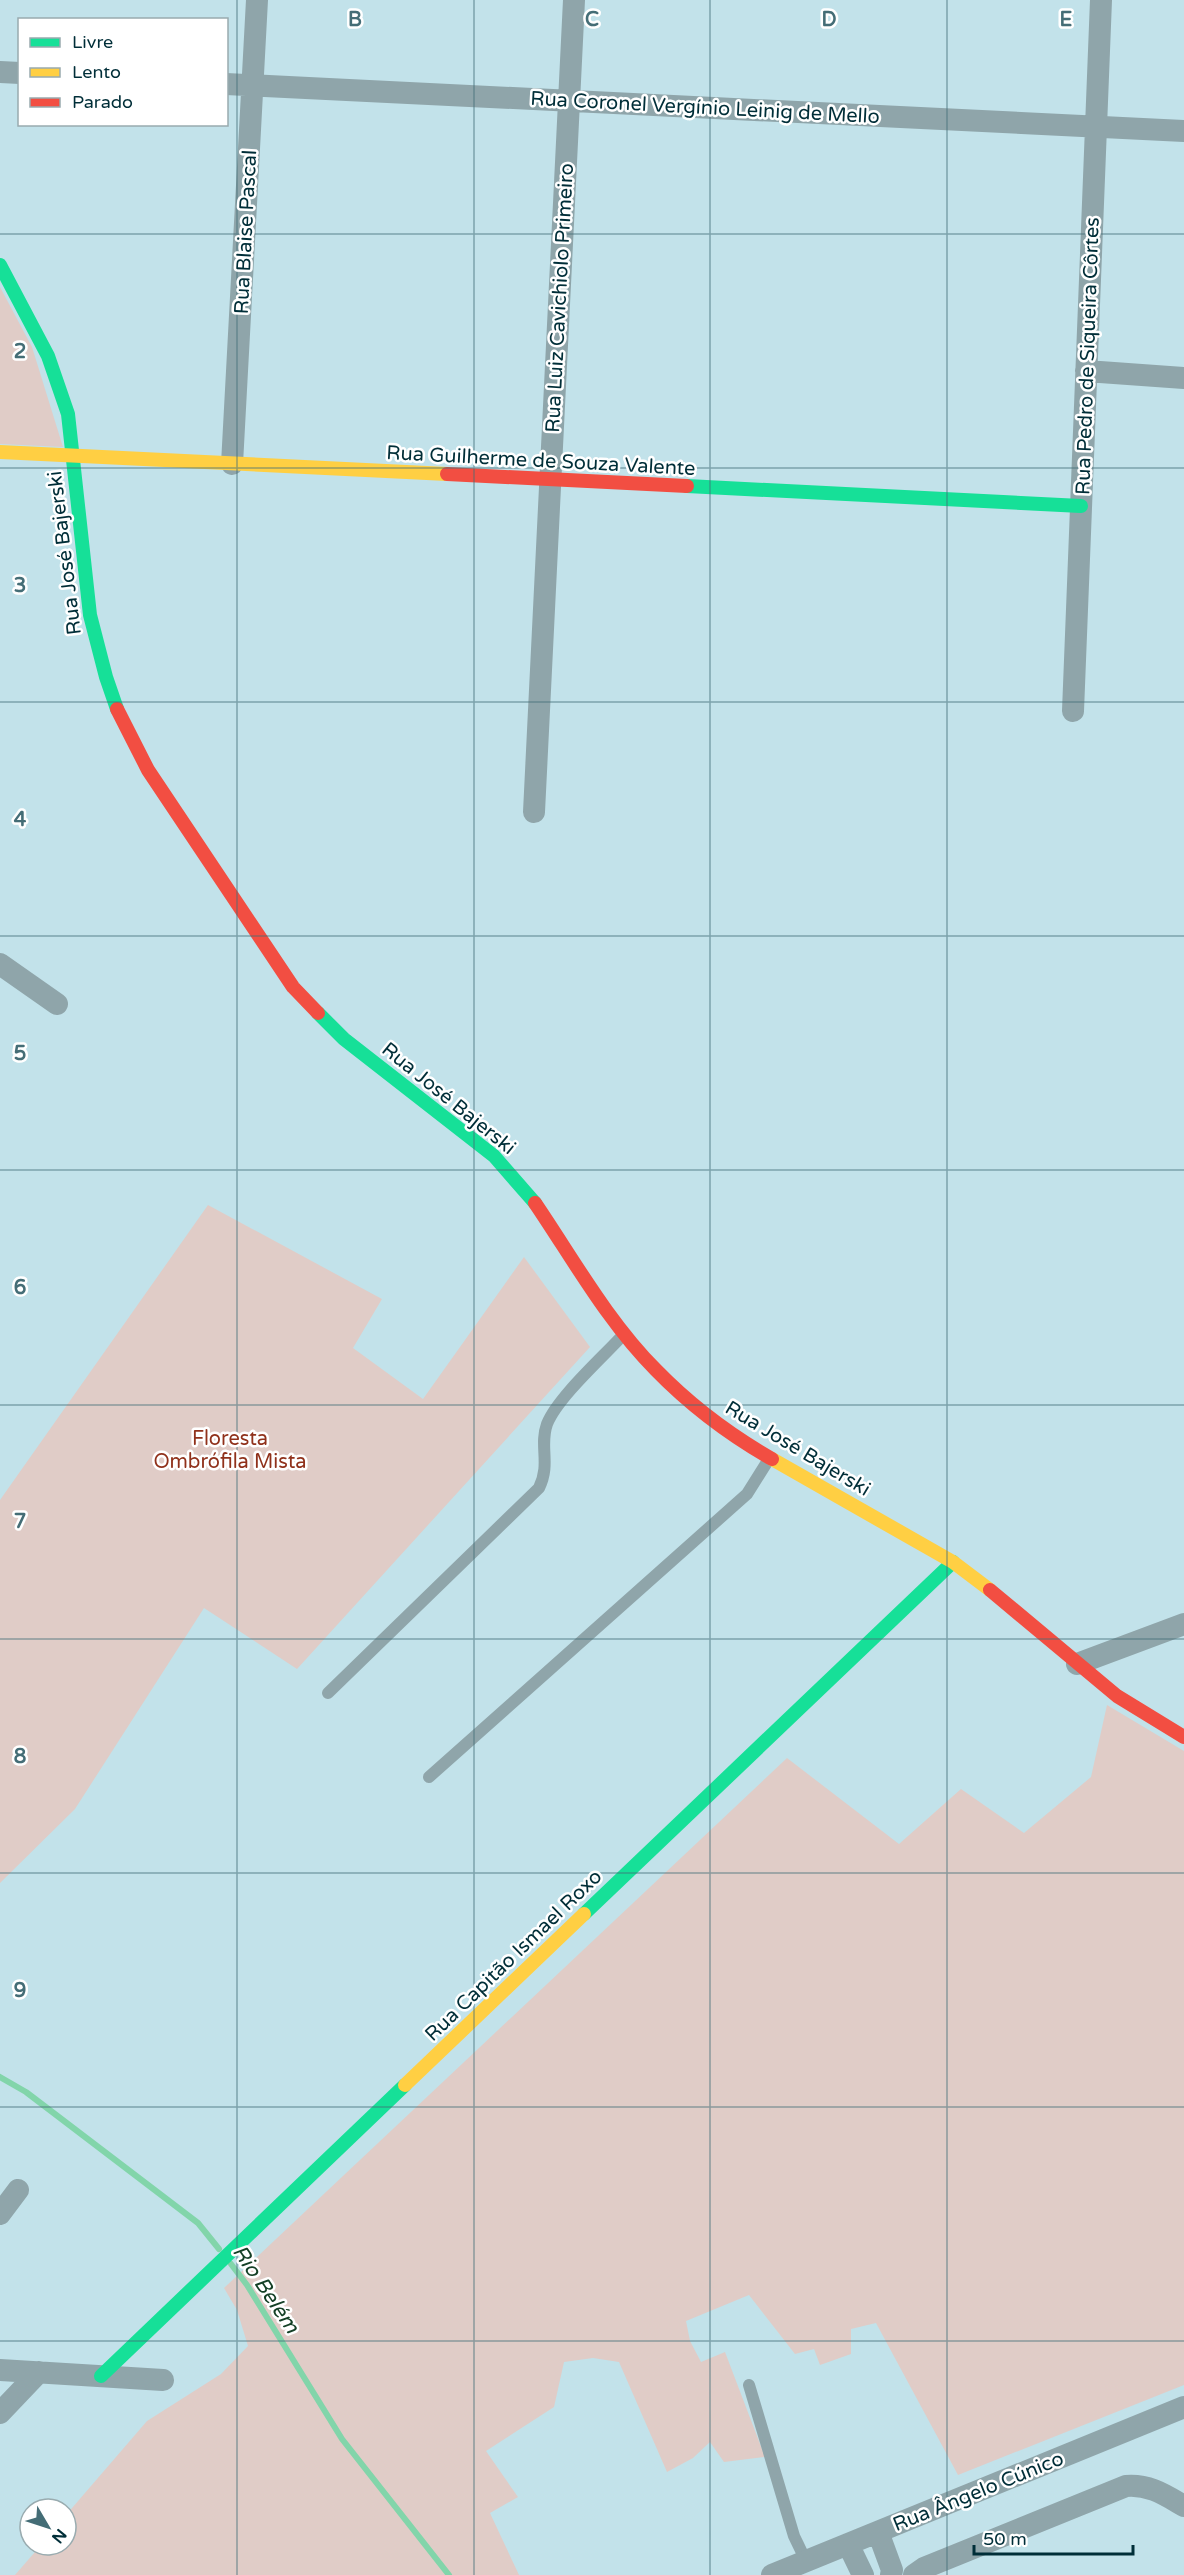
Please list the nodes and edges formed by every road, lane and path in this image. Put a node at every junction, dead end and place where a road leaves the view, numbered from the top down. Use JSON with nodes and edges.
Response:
{"nodes":[{"id":1,"x":257,"y":0,"type":"edge"},
{"id":2,"x":574,"y":0,"type":"edge"},
{"id":3,"x":1101,"y":0,"type":"edge"},
{"id":4,"x":0,"y":72,"type":"edge"},
{"id":5,"x":18,"y":73,"type":"edge"},
{"id":6,"x":228,"y":84,"type":"edge"},
{"id":7,"x":253,"y":85,"type":"junction"},
{"id":8,"x":569,"y":100,"type":"junction"},
{"id":9,"x":1096,"y":127,"type":"junction"},
{"id":10,"x":1184,"y":131,"type":"edge"},
{"id":11,"x":0,"y":265,"type":"edge"},
{"id":12,"x":1086,"y":371,"type":"junction"},
{"id":13,"x":1184,"y":378,"type":"edge"},
{"id":14,"x":0,"y":452,"type":"edge"},
{"id":15,"x":73,"y":456,"type":"junction"},
{"id":16,"x":232,"y":464,"type":"junction"},
{"id":17,"x":550,"y":480,"type":"junction"},
{"id":18,"x":1081,"y":506,"type":"junction"},
{"id":19,"x":1073,"y":711,"type":"dead end"},
{"id":20,"x":534,"y":812,"type":"dead end"},
{"id":21,"x":0,"y":964,"type":"edge"},
{"id":22,"x":57,"y":1004,"type":"dead end"},
{"id":23,"x":624,"y":1334,"type":"junction"},
{"id":24,"x":770,"y":1458,"type":"junction"},
{"id":25,"x":953,"y":1562,"type":"junction"},
{"id":26,"x":1184,"y":1624,"type":"edge"},
{"id":27,"x":1077,"y":1664,"type":"junction"},
{"id":28,"x":328,"y":1693,"type":"dead end"},
{"id":29,"x":1184,"y":1737,"type":"edge"},
{"id":30,"x":429,"y":1777,"type":"dead end"},
{"id":31,"x":18,"y":2190,"type":"dead end"},
{"id":32,"x":0,"y":2214,"type":"edge"},
{"id":33,"x":0,"y":2370,"type":"edge"},
{"id":34,"x":39,"y":2372,"type":"junction"},
{"id":35,"x":101,"y":2376,"type":"junction"},
{"id":36,"x":163,"y":2380,"type":"dead end"},
{"id":37,"x":749,"y":2385,"type":"dead end"},
{"id":38,"x":1184,"y":2407,"type":"edge"},
{"id":39,"x":0,"y":2413,"type":"edge"},
{"id":40,"x":1184,"y":2506,"type":"edge"},
{"id":41,"x":878,"y":2532,"type":"junction"},
{"id":42,"x":848,"y":2544,"type":"junction"},
{"id":43,"x":806,"y":2561,"type":"junction"},
{"id":44,"x":772,"y":2575,"type":"edge"},
{"id":45,"x":863,"y":2575,"type":"edge"},
{"id":46,"x":891,"y":2575,"type":"edge"},
{"id":47,"x":914,"y":2575,"type":"edge"}],
"edges":[{"from":1,"to":7,"type":"street","name":"Rua Blaise Pascal"},
{"from":2,"to":8,"type":"street","name":"Rua Luiz Cavichiolo Primeiro"},
{"from":3,"to":9,"type":"street","name":"Rua Pedro de Siqueira Côrtes"},
{"from":4,"to":5,"type":"street"},
{"from":6,"to":7,"type":"street","name":"Rua Coronel Vergínio Leinig de Mello"},
{"from":7,"to":8,"type":"street","name":"Rua Coronel Vergínio Leinig de Mello"},
{"from":7,"to":16,"type":"street","name":"Rua Blaise Pascal"},
{"from":8,"to":9,"type":"street","name":"Rua Coronel Vergínio Leinig de Mello"},
{"from":8,"to":17,"type":"street","name":"Rua Luiz Cavichiolo Primeiro"},
{"from":9,"to":10,"type":"street","name":"Rua Coronel Vergínio Leinig de Mello"},
{"from":9,"to":12,"type":"street","name":"Rua Pedro de Siqueira Côrtes"},
{"from":11,"to":15,"type":"street","name":"Rua José Bajerski"},
{"from":12,"to":13,"type":"street"},
{"from":12,"to":18,"type":"street","name":"Rua Pedro de Siqueira Côrtes"},
{"from":14,"to":15,"type":"street","name":"Rua Guilherme de Souza Valente"},
{"from":15,"to":16,"type":"street","name":"Rua Guilherme de Souza Valente"},
{"from":15,"to":23,"type":"street","name":"Rua José Bajerski"},
{"from":16,"to":17,"type":"street","name":"Rua Guilherme de Souza Valente"},
{"from":17,"to":18,"type":"street","name":"Rua Guilherme de Souza Valente"},
{"from":17,"to":20,"type":"street","name":"Rua Luiz Cavichiolo Primeiro"},
{"from":18,"to":19,"type":"street","name":"Rua Pedro de Siqueira Côrtes"},
{"from":21,"to":22,"type":"street"},
{"from":23,"to":24,"type":"street","name":"Rua José Bajerski"},
{"from":23,"to":28,"type":"lane"},
{"from":24,"to":25,"type":"street","name":"Rua José Bajerski"},
{"from":24,"to":30,"type":"lane"},
{"from":25,"to":27,"type":"street","name":"Rua José Bajerski"},
{"from":25,"to":35,"type":"street","name":"Rua Capitão Ismael Roxo"},
{"from":26,"to":27,"type":"street"},
{"from":27,"to":29,"type":"street","name":"Rua José Bajerski"},
{"from":31,"to":32,"type":"street"},
{"from":33,"to":34,"type":"street"},
{"from":34,"to":35,"type":"street"},
{"from":34,"to":39,"type":"street"},
{"from":35,"to":36,"type":"street"},
{"from":37,"to":43,"type":"lane"},
{"from":38,"to":41,"type":"street","name":"Rua Ângelo Cúnico"},
{"from":40,"to":47,"type":"street"},
{"from":41,"to":42,"type":"street","name":"Rua Ângelo Cúnico"},
{"from":41,"to":46,"type":"street"},
{"from":42,"to":43,"type":"street","name":"Rua Ângelo Cúnico"},
{"from":42,"to":45,"type":"street"},
{"from":43,"to":44,"type":"street","name":"Rua Ângelo Cúnico"}]}
